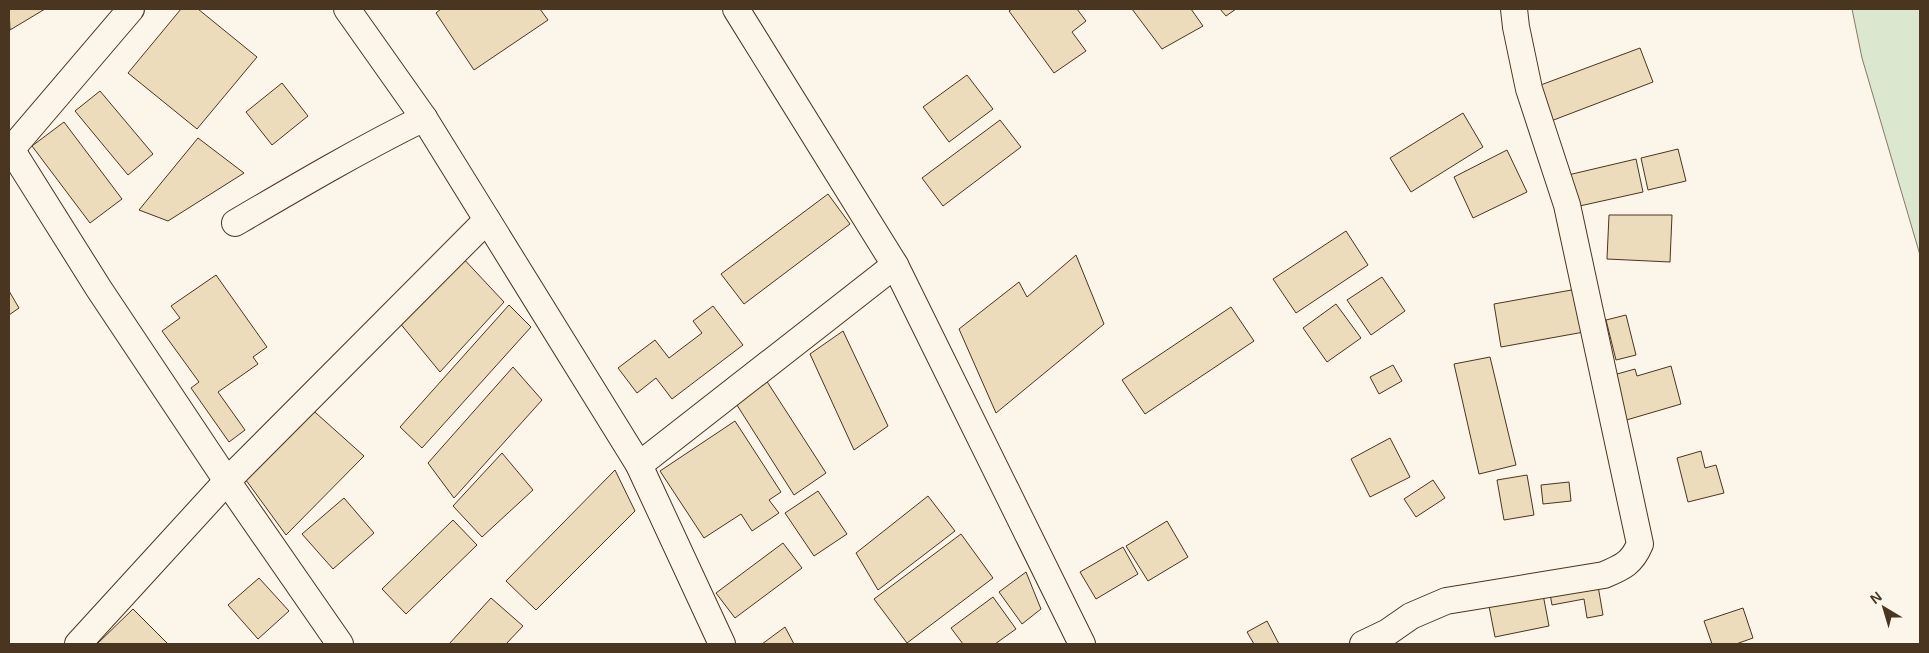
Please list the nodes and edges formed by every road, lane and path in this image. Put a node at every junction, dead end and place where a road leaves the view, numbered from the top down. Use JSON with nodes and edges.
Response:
{"nodes":[{"id":1,"x":131,"y":9,"type":"edge"},
{"id":2,"x":347,"y":9,"type":"edge"},
{"id":3,"x":736,"y":9,"type":"edge"},
{"id":4,"x":1514,"y":9,"type":"edge"},
{"id":5,"x":424,"y":118,"type":"junction"},
{"id":6,"x":10,"y":150,"type":"edge"},
{"id":7,"x":487,"y":220,"type":"junction"},
{"id":8,"x":236,"y":223,"type":"dead end"},
{"id":9,"x":896,"y":266,"type":"junction"},
{"id":10,"x":639,"y":465,"type":"junction"},
{"id":11,"x":227,"y":482,"type":"junction"},
{"id":12,"x":78,"y":644,"type":"edge"},
{"id":13,"x":340,"y":644,"type":"edge"},
{"id":14,"x":722,"y":644,"type":"edge"},
{"id":15,"x":1082,"y":644,"type":"edge"},
{"id":16,"x":1363,"y":644,"type":"edge"}],
"edges":[{"from":1,"to":6,"type":"street"},
{"from":2,"to":5,"type":"street"},
{"from":3,"to":9,"type":"street"},
{"from":4,"to":16,"type":"street"},
{"from":5,"to":7,"type":"street"},
{"from":5,"to":8,"type":"street"},
{"from":6,"to":11,"type":"street"},
{"from":7,"to":10,"type":"street"},
{"from":7,"to":11,"type":"street"},
{"from":9,"to":10,"type":"street"},
{"from":9,"to":15,"type":"street"},
{"from":10,"to":14,"type":"street"},
{"from":11,"to":12,"type":"street"},
{"from":11,"to":13,"type":"street"}]}
